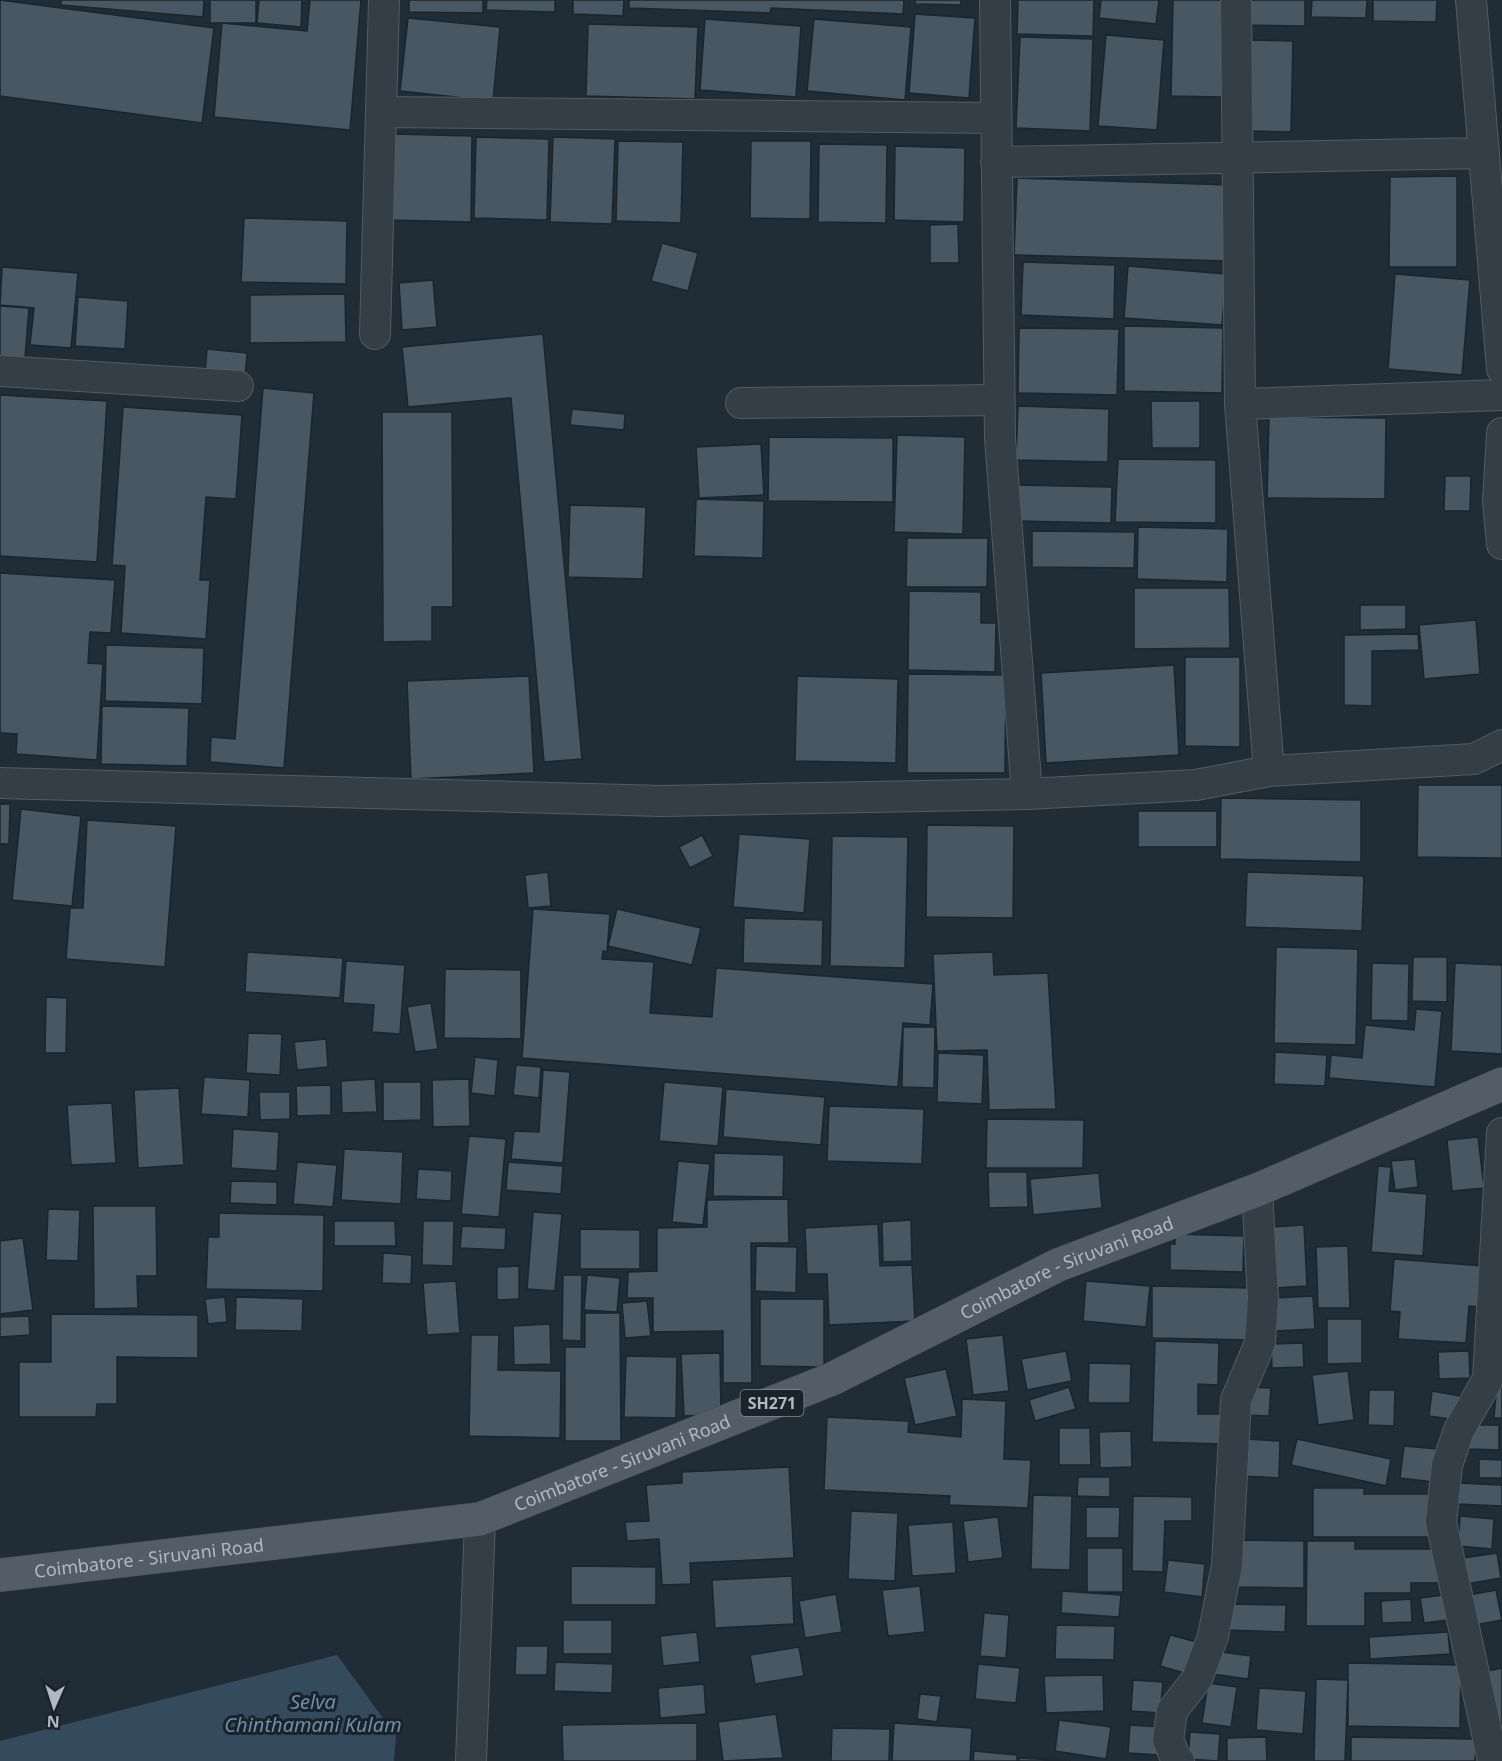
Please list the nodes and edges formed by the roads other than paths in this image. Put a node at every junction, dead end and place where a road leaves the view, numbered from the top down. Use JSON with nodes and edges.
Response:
{"nodes":[{"id":1,"x":384,"y":0,"type":"edge"},
{"id":2,"x":995,"y":0,"type":"edge"},
{"id":3,"x":1236,"y":0,"type":"edge"},
{"id":4,"x":1471,"y":0,"type":"edge"},
{"id":5,"x":381,"y":112,"type":"junction"},
{"id":6,"x":996,"y":118,"type":"junction"},
{"id":7,"x":1484,"y":153,"type":"junction"},
{"id":8,"x":1236,"y":158,"type":"junction"},
{"id":9,"x":996,"y":162,"type":"junction"},
{"id":10,"x":1497,"y":246,"type":"edge"},
{"id":11,"x":375,"y":334,"type":"dead end"},
{"id":12,"x":1502,"y":369,"type":"edge"},
{"id":13,"x":0,"y":370,"type":"edge"},
{"id":14,"x":238,"y":386,"type":"dead end"},
{"id":15,"x":1502,"y":395,"type":"edge"},
{"id":16,"x":999,"y":400,"type":"junction"},
{"id":17,"x":741,"y":403,"type":"dead end"},
{"id":18,"x":1240,"y":404,"type":"junction"},
{"id":19,"x":1502,"y":433,"type":"edge"},
{"id":20,"x":1500,"y":501,"type":"edge"},
{"id":21,"x":1502,"y":544,"type":"edge"},
{"id":22,"x":1502,"y":745,"type":"edge"},
{"id":23,"x":1269,"y":771,"type":"junction"},
{"id":24,"x":0,"y":783,"type":"edge"},
{"id":25,"x":1027,"y":794,"type":"junction"},
{"id":26,"x":1502,"y":1084,"type":"edge"},
{"id":27,"x":1502,"y":1133,"type":"edge"},
{"id":28,"x":1257,"y":1190,"type":"junction"},
{"id":29,"x":480,"y":1519,"type":"junction"},
{"id":30,"x":0,"y":1575,"type":"edge"},
{"id":31,"x":471,"y":1761,"type":"edge"},
{"id":32,"x":1179,"y":1761,"type":"edge"},
{"id":33,"x":1493,"y":1761,"type":"edge"}],
"edges":[{"from":1,"to":5,"type":"street"},
{"from":2,"to":6,"type":"street"},
{"from":3,"to":8,"type":"street"},
{"from":4,"to":7,"type":"street"},
{"from":5,"to":6,"type":"street"},
{"from":5,"to":11,"type":"street"},
{"from":6,"to":9,"type":"street"},
{"from":7,"to":8,"type":"street"},
{"from":7,"to":10,"type":"street"},
{"from":8,"to":9,"type":"street"},
{"from":8,"to":18,"type":"street"},
{"from":9,"to":16,"type":"street"},
{"from":10,"to":12,"type":"street"},
{"from":13,"to":14,"type":"street"},
{"from":15,"to":18,"type":"street"},
{"from":16,"to":17,"type":"street"},
{"from":16,"to":25,"type":"street"},
{"from":18,"to":23,"type":"street"},
{"from":19,"to":20,"type":"street"},
{"from":20,"to":21,"type":"street"},
{"from":22,"to":23,"type":"street"},
{"from":23,"to":25,"type":"street"},
{"from":24,"to":25,"type":"street"},
{"from":26,"to":28,"type":"main road","name":"Coimbatore - Siruvani Road","number":"SH271"},
{"from":27,"to":33,"type":"street"},
{"from":28,"to":29,"type":"main road","name":"Coimbatore - Siruvani Road","number":"SH271"},
{"from":28,"to":32,"type":"street"},
{"from":29,"to":30,"type":"main road","name":"Coimbatore - Siruvani Road","number":"SH271"},
{"from":29,"to":31,"type":"street"}]}
